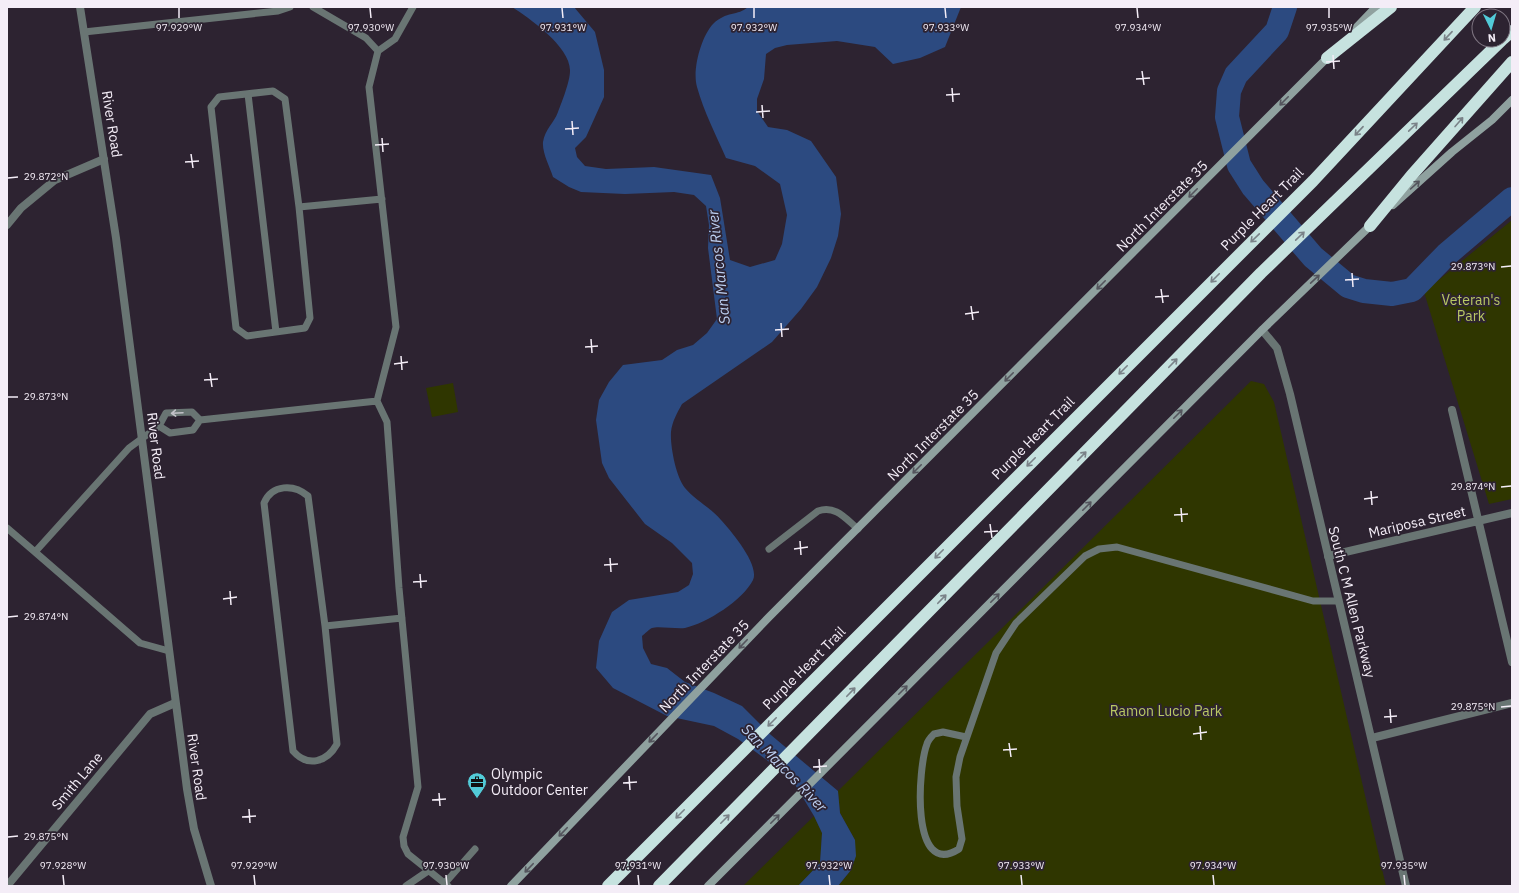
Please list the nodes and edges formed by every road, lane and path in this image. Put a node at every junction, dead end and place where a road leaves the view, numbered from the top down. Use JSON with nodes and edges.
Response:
{"nodes":[{"id":1,"x":80,"y":7,"type":"edge"},
{"id":2,"x":290,"y":7,"type":"edge"},
{"id":3,"x":313,"y":7,"type":"edge"},
{"id":4,"x":413,"y":7,"type":"edge"},
{"id":5,"x":1376,"y":7,"type":"edge"},
{"id":6,"x":1391,"y":7,"type":"edge"},
{"id":7,"x":1474,"y":7,"type":"edge"},
{"id":8,"x":84,"y":32,"type":"junction"},
{"id":9,"x":1495,"y":48,"type":"edge"},
{"id":10,"x":378,"y":51,"type":"junction"},
{"id":11,"x":1327,"y":58,"type":"junction"},
{"id":12,"x":1512,"y":62,"type":"edge"},
{"id":13,"x":248,"y":94,"type":"junction"},
{"id":14,"x":1512,"y":100,"type":"edge"},
{"id":15,"x":104,"y":159,"type":"junction"},
{"id":16,"x":382,"y":199,"type":"junction"},
{"id":17,"x":299,"y":207,"type":"junction"},
{"id":18,"x":7,"y":225,"type":"edge"},
{"id":19,"x":1368,"y":228,"type":"junction"},
{"id":20,"x":1262,"y":330,"type":"junction"},
{"id":21,"x":276,"y":332,"type":"junction"},
{"id":22,"x":377,"y":401,"type":"junction"},
{"id":23,"x":1452,"y":410,"type":"dead end"},
{"id":24,"x":200,"y":420,"type":"junction"},
{"id":25,"x":159,"y":426,"type":"junction"},
{"id":26,"x":142,"y":438,"type":"junction"},
{"id":27,"x":1512,"y":513,"type":"edge"},
{"id":28,"x":1478,"y":521,"type":"junction"},
{"id":29,"x":7,"y":528,"type":"edge"},
{"id":30,"x":858,"y":529,"type":"junction"},
{"id":31,"x":769,"y":549,"type":"dead end"},
{"id":32,"x":35,"y":552,"type":"junction"},
{"id":33,"x":1328,"y":556,"type":"junction"},
{"id":34,"x":1338,"y":601,"type":"junction"},
{"id":35,"x":402,"y":618,"type":"junction"},
{"id":36,"x":325,"y":626,"type":"junction"},
{"id":37,"x":169,"y":651,"type":"junction"},
{"id":38,"x":1512,"y":662,"type":"edge"},
{"id":39,"x":175,"y":703,"type":"junction"},
{"id":40,"x":1512,"y":703,"type":"edge"},
{"id":41,"x":966,"y":736,"type":"junction"},
{"id":42,"x":1372,"y":738,"type":"junction"},
{"id":43,"x":475,"y":849,"type":"dead end"},
{"id":44,"x":428,"y":871,"type":"junction"},
{"id":45,"x":446,"y":885,"type":"edge"},
{"id":46,"x":7,"y":886,"type":"edge"},
{"id":47,"x":211,"y":886,"type":"edge"},
{"id":48,"x":406,"y":886,"type":"edge"},
{"id":49,"x":512,"y":886,"type":"edge"},
{"id":50,"x":608,"y":886,"type":"edge"},
{"id":51,"x":658,"y":886,"type":"edge"},
{"id":52,"x":708,"y":886,"type":"edge"},
{"id":53,"x":1406,"y":886,"type":"edge"}],
"edges":[{"from":1,"to":8,"type":"street","name":"River Road"},
{"from":2,"to":8,"type":"lane"},
{"from":3,"to":10,"type":"lane"},
{"from":4,"to":10,"type":"lane"},
{"from":5,"to":11,"type":"main road","name":"North Interstate 35"},
{"from":6,"to":11,"type":"highway"},
{"from":7,"to":50,"type":"highway","name":"Purple Heart Trail","one_way":true},
{"from":8,"to":15,"type":"street","name":"River Road"},
{"from":51,"to":9,"type":"highway","one_way":true},
{"from":10,"to":16,"type":"lane"},
{"from":11,"to":30,"type":"main road","name":"North Interstate 35","one_way":true},
{"from":19,"to":12,"type":"highway","one_way":true},
{"from":13,"to":17,"type":"lane"},
{"from":13,"to":21,"type":"lane"},
{"from":13,"to":21,"type":"lane"},
{"from":19,"to":14,"type":"main road","one_way":true},
{"from":15,"to":18,"type":"street"},
{"from":15,"to":26,"type":"street","name":"River Road"},
{"from":16,"to":17,"type":"lane"},
{"from":16,"to":22,"type":"lane"},
{"from":17,"to":21,"type":"lane"},
{"from":20,"to":19,"type":"main road","one_way":true},
{"from":20,"to":33,"type":"street","name":"South C M Allen Parkway"},
{"from":52,"to":20,"type":"main road","one_way":true},
{"from":22,"to":24,"type":"lane"},
{"from":22,"to":35,"type":"lane"},
{"from":23,"to":28,"type":"street"},
{"from":24,"to":25,"type":"lane"},
{"from":24,"to":25,"type":"lane","one_way":true},
{"from":25,"to":26,"type":"lane"},
{"from":26,"to":32,"type":"lane"},
{"from":26,"to":37,"type":"street","name":"River Road"},
{"from":27,"to":28,"type":"street","name":"Mariposa Street"},
{"from":28,"to":33,"type":"street","name":"Mariposa Street"},
{"from":28,"to":38,"type":"street"},
{"from":29,"to":32,"type":"lane"},
{"from":30,"to":31,"type":"lane"},
{"from":30,"to":49,"type":"main road","name":"North Interstate 35","one_way":true},
{"from":32,"to":37,"type":"lane"},
{"from":33,"to":34,"type":"street","name":"South C M Allen Parkway"},
{"from":34,"to":41,"type":"lane"},
{"from":34,"to":42,"type":"street","name":"South C M Allen Parkway"},
{"from":35,"to":36,"type":"lane"},
{"from":35,"to":44,"type":"lane"},
{"from":36,"to":36,"type":"lane"},
{"from":37,"to":39,"type":"street","name":"River Road"},
{"from":39,"to":46,"type":"street","name":"Smith Lane"},
{"from":39,"to":47,"type":"street","name":"River Road"},
{"from":40,"to":42,"type":"street"},
{"from":41,"to":41,"type":"lane"},
{"from":42,"to":53,"type":"street","name":"South C M Allen Parkway"},
{"from":43,"to":45,"type":"lane"},
{"from":44,"to":45,"type":"lane"},
{"from":44,"to":48,"type":"lane"}]}
